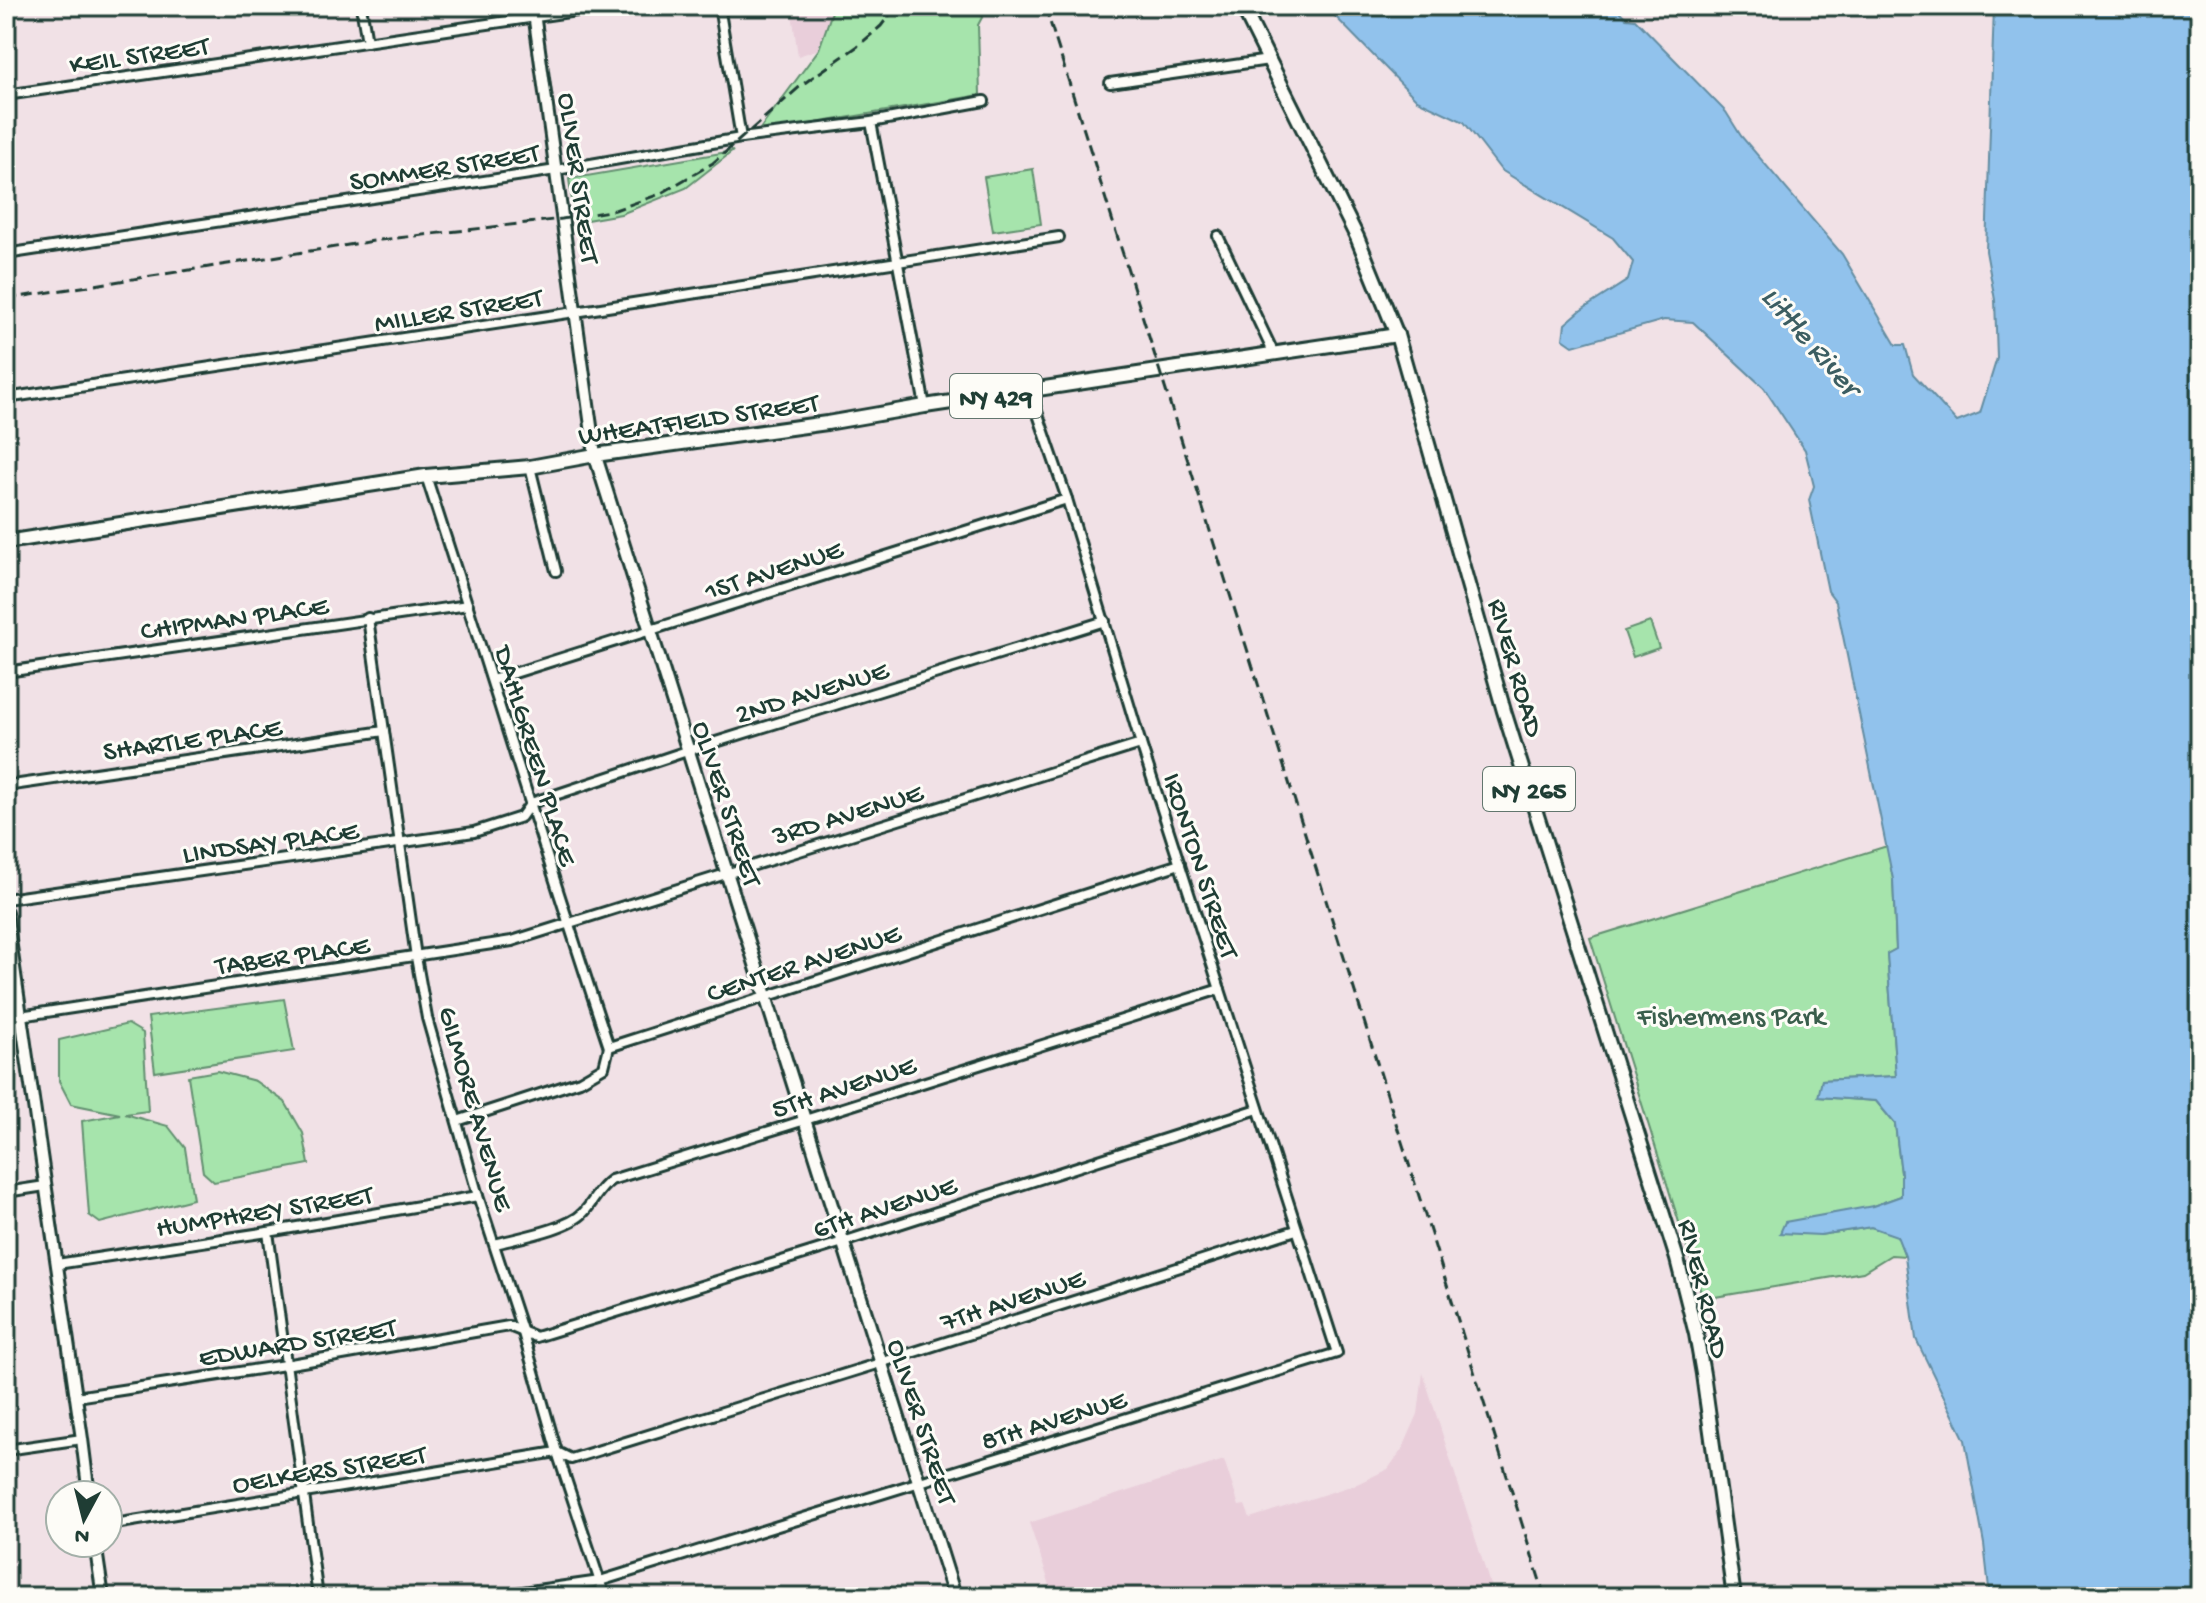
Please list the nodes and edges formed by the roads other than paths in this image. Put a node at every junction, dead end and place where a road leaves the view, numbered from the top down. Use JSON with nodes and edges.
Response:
{"nodes":[{"id":1,"x":361,"y":6,"type":"edge"},
{"id":2,"x":610,"y":6,"type":"edge"},
{"id":3,"x":719,"y":6,"type":"edge"},
{"id":4,"x":1242,"y":6,"type":"edge"},
{"id":5,"x":533,"y":12,"type":"edge"},
{"id":6,"x":367,"y":42,"type":"junction"},
{"id":7,"x":1269,"y":60,"type":"junction"},
{"id":8,"x":1110,"y":83,"type":"dead end"},
{"id":9,"x":6,"y":95,"type":"edge"},
{"id":10,"x":984,"y":101,"type":"dead end"},
{"id":11,"x":871,"y":122,"type":"junction"},
{"id":12,"x":741,"y":138,"type":"junction"},
{"id":13,"x":556,"y":170,"type":"junction"},
{"id":14,"x":1218,"y":236,"type":"dead end"},
{"id":15,"x":1059,"y":237,"type":"dead end"},
{"id":16,"x":6,"y":254,"type":"edge"},
{"id":17,"x":897,"y":261,"type":"junction"},
{"id":18,"x":575,"y":312,"type":"junction"},
{"id":19,"x":1397,"y":335,"type":"junction"},
{"id":20,"x":1274,"y":354,"type":"junction"},
{"id":21,"x":1030,"y":391,"type":"junction"},
{"id":22,"x":6,"y":398,"type":"edge"},
{"id":23,"x":925,"y":406,"type":"junction"},
{"id":24,"x":595,"y":455,"type":"junction"},
{"id":25,"x":530,"y":467,"type":"junction"},
{"id":26,"x":426,"y":476,"type":"junction"},
{"id":27,"x":1067,"y":499,"type":"junction"},
{"id":28,"x":6,"y":542,"type":"edge"},
{"id":29,"x":556,"y":571,"type":"dead end"},
{"id":30,"x":468,"y":605,"type":"junction"},
{"id":31,"x":368,"y":618,"type":"junction"},
{"id":32,"x":1105,"y":621,"type":"junction"},
{"id":33,"x":650,"y":630,"type":"junction"},
{"id":34,"x":6,"y":672,"type":"edge"},
{"id":35,"x":492,"y":680,"type":"junction"},
{"id":36,"x":384,"y":731,"type":"junction"},
{"id":37,"x":1141,"y":744,"type":"junction"},
{"id":38,"x":687,"y":751,"type":"junction"},
{"id":39,"x":6,"y":786,"type":"edge"},
{"id":40,"x":531,"y":803,"type":"junction"},
{"id":41,"x":401,"y":844,"type":"junction"},
{"id":42,"x":1180,"y":864,"type":"junction"},
{"id":43,"x":726,"y":873,"type":"junction"},
{"id":44,"x":6,"y":899,"type":"edge"},
{"id":45,"x":6,"y":912,"type":"edge"},
{"id":46,"x":568,"y":924,"type":"junction"},
{"id":47,"x":416,"y":957,"type":"junction"},
{"id":48,"x":10,"y":962,"type":"edge"},
{"id":49,"x":1220,"y":989,"type":"junction"},
{"id":50,"x":765,"y":997,"type":"junction"},
{"id":51,"x":20,"y":1016,"type":"junction"},
{"id":52,"x":609,"y":1047,"type":"junction"},
{"id":53,"x":1258,"y":1109,"type":"junction"},
{"id":54,"x":457,"y":1121,"type":"junction"},
{"id":55,"x":803,"y":1121,"type":"junction"},
{"id":56,"x":45,"y":1186,"type":"junction"},
{"id":57,"x":6,"y":1192,"type":"edge"},
{"id":58,"x":478,"y":1196,"type":"junction"},
{"id":59,"x":1296,"y":1230,"type":"junction"},
{"id":60,"x":268,"y":1232,"type":"junction"},
{"id":61,"x":843,"y":1242,"type":"junction"},
{"id":62,"x":495,"y":1244,"type":"junction"},
{"id":63,"x":57,"y":1264,"type":"junction"},
{"id":64,"x":523,"y":1333,"type":"junction"},
{"id":65,"x":1337,"y":1353,"type":"joint"},
{"id":66,"x":880,"y":1363,"type":"junction"},
{"id":67,"x":285,"y":1365,"type":"junction"},
{"id":68,"x":76,"y":1397,"type":"junction"},
{"id":69,"x":82,"y":1439,"type":"junction"},
{"id":70,"x":6,"y":1450,"type":"edge"},
{"id":71,"x":557,"y":1452,"type":"junction"},
{"id":72,"x":87,"y":1479,"type":"edge"},
{"id":73,"x":919,"y":1482,"type":"junction"},
{"id":74,"x":304,"y":1493,"type":"junction"},
{"id":75,"x":124,"y":1522,"type":"edge"},
{"id":76,"x":97,"y":1559,"type":"edge"},
{"id":77,"x":600,"y":1581,"type":"junction"},
{"id":78,"x":103,"y":1597,"type":"edge"},
{"id":79,"x":318,"y":1597,"type":"edge"},
{"id":80,"x":488,"y":1597,"type":"edge"},
{"id":81,"x":605,"y":1597,"type":"edge"},
{"id":82,"x":955,"y":1597,"type":"edge"},
{"id":83,"x":1734,"y":1597,"type":"edge"}],
"edges":[{"from":1,"to":6,"type":"street"},
{"from":2,"to":5,"type":"street","name":"KEIL STREET"},
{"from":3,"to":12,"type":"street"},
{"from":4,"to":7,"type":"main road","name":"RIVER ROAD","number":"NY 265"},
{"from":5,"to":6,"type":"street","name":"KEIL STREET"},
{"from":5,"to":13,"type":"street","name":"OLIVER STREET"},
{"from":6,"to":9,"type":"street","name":"KEIL STREET"},
{"from":7,"to":8,"type":"street"},
{"from":7,"to":19,"type":"main road","name":"RIVER ROAD","number":"NY 265"},
{"from":10,"to":11,"type":"street","name":"SOMMER STREET"},
{"from":11,"to":12,"type":"street","name":"SOMMER STREET"},
{"from":11,"to":17,"type":"street"},
{"from":12,"to":13,"type":"street","name":"SOMMER STREET"},
{"from":13,"to":16,"type":"street","name":"SOMMER STREET"},
{"from":13,"to":18,"type":"street","name":"OLIVER STREET"},
{"from":14,"to":20,"type":"street"},
{"from":15,"to":17,"type":"street","name":"MILLER STREET"},
{"from":17,"to":18,"type":"street","name":"MILLER STREET"},
{"from":17,"to":23,"type":"street"},
{"from":18,"to":22,"type":"street","name":"MILLER STREET"},
{"from":18,"to":24,"type":"street","name":"OLIVER STREET"},
{"from":19,"to":20,"type":"main road","name":"WHEATFIELD STREET","number":"NY 429"},
{"from":19,"to":83,"type":"main road","name":"RIVER ROAD","number":"NY 265"},
{"from":20,"to":21,"type":"main road","name":"WHEATFIELD STREET","number":"NY 429"},
{"from":21,"to":23,"type":"main road","name":"WHEATFIELD STREET","number":"NY 429"},
{"from":21,"to":27,"type":"street","name":"IRONTON STREET"},
{"from":23,"to":24,"type":"main road","name":"WHEATFIELD STREET","number":"NY 429"},
{"from":24,"to":25,"type":"main road","name":"WHEATFIELD STREET"},
{"from":24,"to":33,"type":"main road","name":"OLIVER STREET"},
{"from":25,"to":26,"type":"main road","name":"WHEATFIELD STREET"},
{"from":25,"to":29,"type":"street"},
{"from":26,"to":28,"type":"main road","name":"WHEATFIELD STREET"},
{"from":26,"to":30,"type":"street","name":"DAHLGREEN PLACE"},
{"from":27,"to":32,"type":"street","name":"IRONTON STREET"},
{"from":27,"to":33,"type":"street","name":"1ST AVENUE"},
{"from":30,"to":31,"type":"street","name":"CHIPMAN PLACE"},
{"from":30,"to":35,"type":"street","name":"DAHLGREEN PLACE"},
{"from":31,"to":34,"type":"street","name":"CHIPMAN PLACE"},
{"from":31,"to":36,"type":"street","name":"GILMORE AVENUE"},
{"from":32,"to":37,"type":"street","name":"IRONTON STREET"},
{"from":32,"to":38,"type":"street","name":"2ND AVENUE"},
{"from":33,"to":35,"type":"street","name":"1ST AVENUE"},
{"from":33,"to":38,"type":"main road","name":"OLIVER STREET"},
{"from":35,"to":40,"type":"street","name":"DAHLGREEN PLACE"},
{"from":36,"to":39,"type":"street","name":"SHARTLE PLACE"},
{"from":36,"to":41,"type":"street","name":"GILMORE AVENUE"},
{"from":37,"to":42,"type":"street","name":"IRONTON STREET"},
{"from":37,"to":43,"type":"street","name":"3RD AVENUE"},
{"from":38,"to":40,"type":"street","name":"2ND AVENUE"},
{"from":38,"to":43,"type":"main road","name":"OLIVER STREET"},
{"from":40,"to":41,"type":"street","name":"LINDSAY PLACE"},
{"from":40,"to":46,"type":"street","name":"DAHLGREEN PLACE"},
{"from":41,"to":44,"type":"street","name":"LINDSAY PLACE"},
{"from":41,"to":47,"type":"street","name":"GILMORE AVENUE"},
{"from":42,"to":49,"type":"street","name":"IRONTON STREET"},
{"from":42,"to":50,"type":"street","name":"CENTER AVENUE"},
{"from":43,"to":46,"type":"street","name":"3RD AVENUE"},
{"from":43,"to":50,"type":"main road","name":"OLIVER STREET"},
{"from":45,"to":48,"type":"street"},
{"from":46,"to":47,"type":"street","name":"TABER PLACE"},
{"from":46,"to":52,"type":"street","name":"DAHLGREEN PLACE"},
{"from":47,"to":51,"type":"street","name":"TABER PLACE"},
{"from":47,"to":54,"type":"street","name":"GILMORE AVENUE"},
{"from":48,"to":51,"type":"street"},
{"from":49,"to":53,"type":"street","name":"IRONTON STREET"},
{"from":49,"to":55,"type":"street","name":"5TH AVENUE"},
{"from":50,"to":52,"type":"street","name":"CENTER AVENUE"},
{"from":50,"to":55,"type":"main road","name":"OLIVER STREET"},
{"from":51,"to":56,"type":"street"},
{"from":52,"to":54,"type":"street"},
{"from":53,"to":59,"type":"street","name":"IRONTON STREET"},
{"from":53,"to":61,"type":"street","name":"6TH AVENUE"},
{"from":54,"to":58,"type":"street","name":"GILMORE AVENUE"},
{"from":55,"to":61,"type":"main road","name":"OLIVER STREET"},
{"from":55,"to":62,"type":"street","name":"5TH AVENUE"},
{"from":56,"to":57,"type":"street"},
{"from":56,"to":63,"type":"street"},
{"from":58,"to":60,"type":"street","name":"HUMPHREY STREET"},
{"from":58,"to":62,"type":"street","name":"GILMORE AVENUE"},
{"from":59,"to":65,"type":"street","name":"IRONTON STREET"},
{"from":59,"to":66,"type":"street","name":"7TH AVENUE"},
{"from":60,"to":63,"type":"street","name":"HUMPHREY STREET"},
{"from":60,"to":67,"type":"street"},
{"from":61,"to":64,"type":"street","name":"6TH AVENUE"},
{"from":61,"to":66,"type":"main road","name":"OLIVER STREET"},
{"from":62,"to":64,"type":"street","name":"GILMORE AVENUE"},
{"from":63,"to":68,"type":"street"},
{"from":64,"to":67,"type":"street","name":"EDWARD STREET"},
{"from":64,"to":71,"type":"street","name":"GILMORE AVENUE"},
{"from":65,"to":73,"type":"street","name":"8TH AVENUE"},
{"from":66,"to":71,"type":"street","name":"7TH AVENUE"},
{"from":66,"to":73,"type":"main road","name":"OLIVER STREET"},
{"from":67,"to":68,"type":"street","name":"EDWARD STREET"},
{"from":67,"to":74,"type":"street"},
{"from":68,"to":69,"type":"street"},
{"from":69,"to":70,"type":"street"},
{"from":69,"to":72,"type":"street"},
{"from":71,"to":74,"type":"street","name":"OELKERS STREET"},
{"from":71,"to":77,"type":"street","name":"GILMORE AVENUE"},
{"from":73,"to":77,"type":"street","name":"8TH AVENUE"},
{"from":73,"to":82,"type":"main road","name":"OLIVER STREET"},
{"from":74,"to":75,"type":"street","name":"OELKERS STREET"},
{"from":74,"to":79,"type":"street"},
{"from":76,"to":78,"type":"street"},
{"from":77,"to":80,"type":"street","name":"8TH AVENUE"},
{"from":77,"to":81,"type":"street","name":"GILMORE AVENUE"}]}
